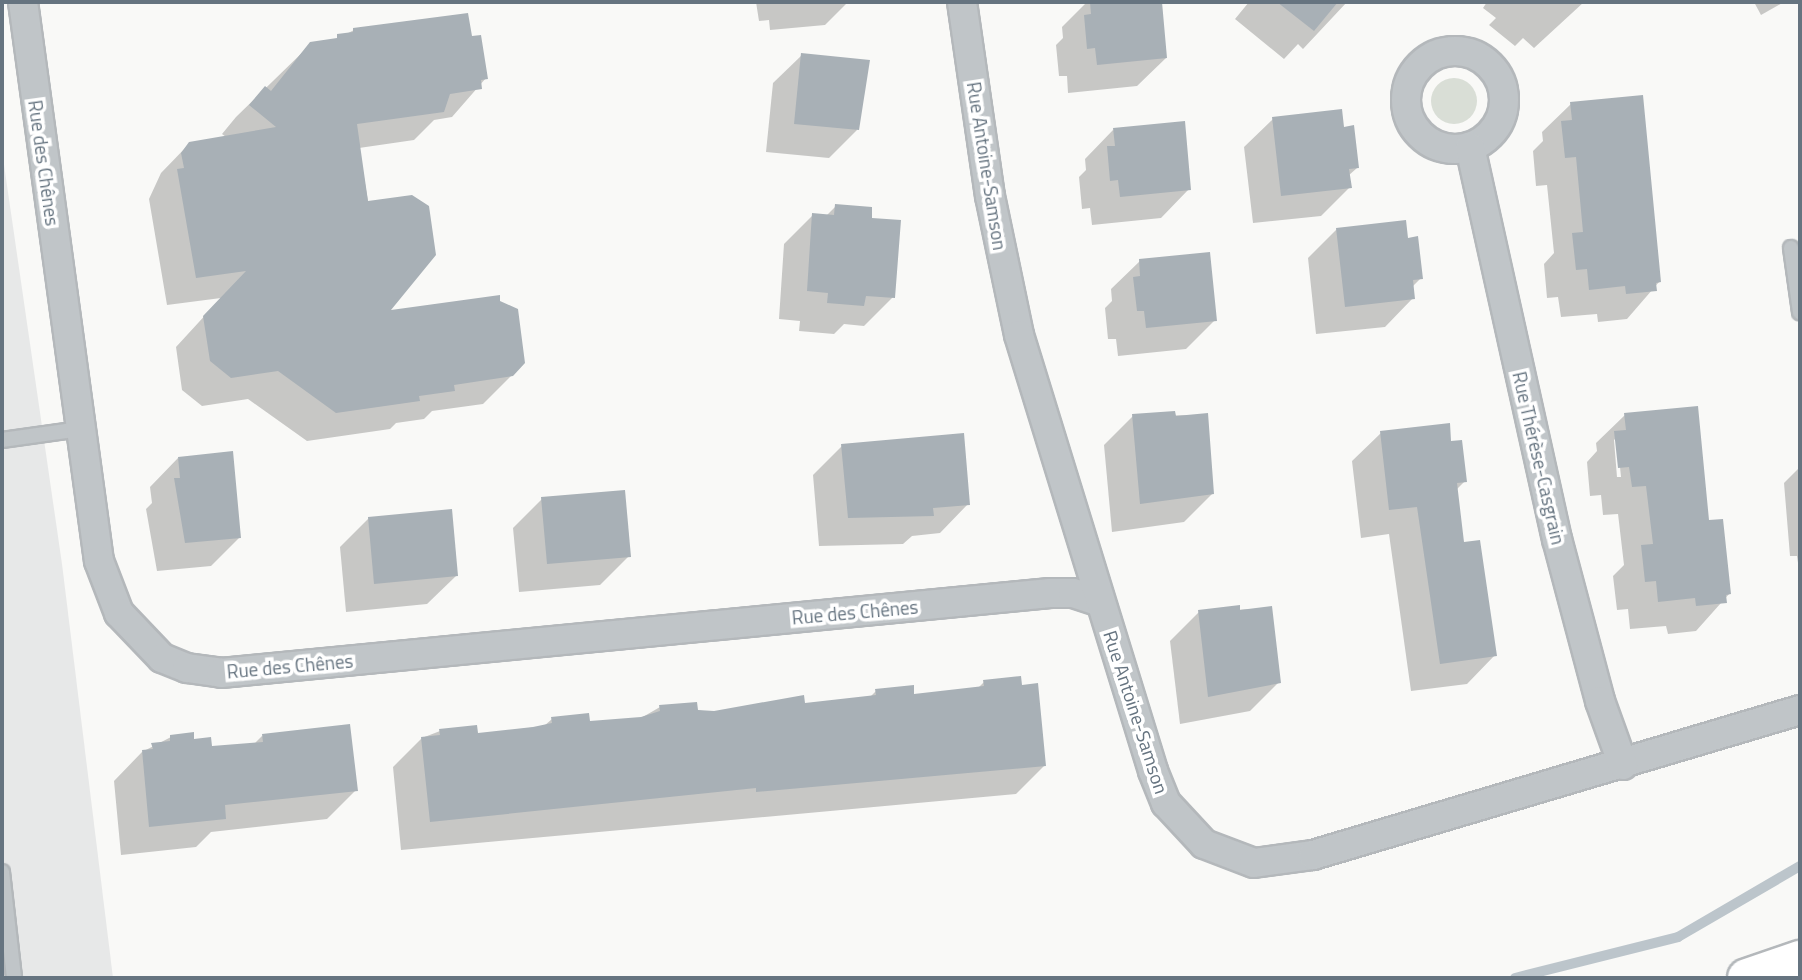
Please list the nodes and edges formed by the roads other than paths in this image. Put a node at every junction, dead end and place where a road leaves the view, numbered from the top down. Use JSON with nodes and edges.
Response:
{"nodes":[{"id":1,"x":23,"y":2,"type":"edge"},
{"id":2,"x":962,"y":2,"type":"edge"},
{"id":3,"x":1470,"y":147,"type":"dead end"},
{"id":4,"x":1791,"y":248,"type":"dead end"},
{"id":5,"x":1800,"y":312,"type":"edge"},
{"id":6,"x":80,"y":429,"type":"junction"},
{"id":7,"x":2,"y":440,"type":"edge"},
{"id":8,"x":1100,"y":602,"type":"junction"},
{"id":9,"x":1800,"y":710,"type":"edge"},
{"id":10,"x":1623,"y":765,"type":"junction"},
{"id":11,"x":2,"y":872,"type":"edge"},
{"id":12,"x":1800,"y":960,"type":"edge"},
{"id":13,"x":14,"y":978,"type":"edge"},
{"id":14,"x":1747,"y":978,"type":"edge"}],
"edges":[{"from":1,"to":6,"type":"street","name":"Rue des Chênes"},
{"from":2,"to":8,"type":"street","name":"Rue Antoine-Samson"},
{"from":3,"to":10,"type":"street","name":"Rue Thérèse-Casgrain"},
{"from":4,"to":5,"type":"lane"},
{"from":6,"to":7,"type":"lane"},
{"from":6,"to":8,"type":"street","name":"Rue des Chênes"},
{"from":8,"to":10,"type":"street","name":"Rue Antoine-Samson"},
{"from":9,"to":10,"type":"street","name":"Rue Antoine-Samson"},
{"from":11,"to":13,"type":"lane"},
{"from":12,"to":14,"type":"highway"}]}
